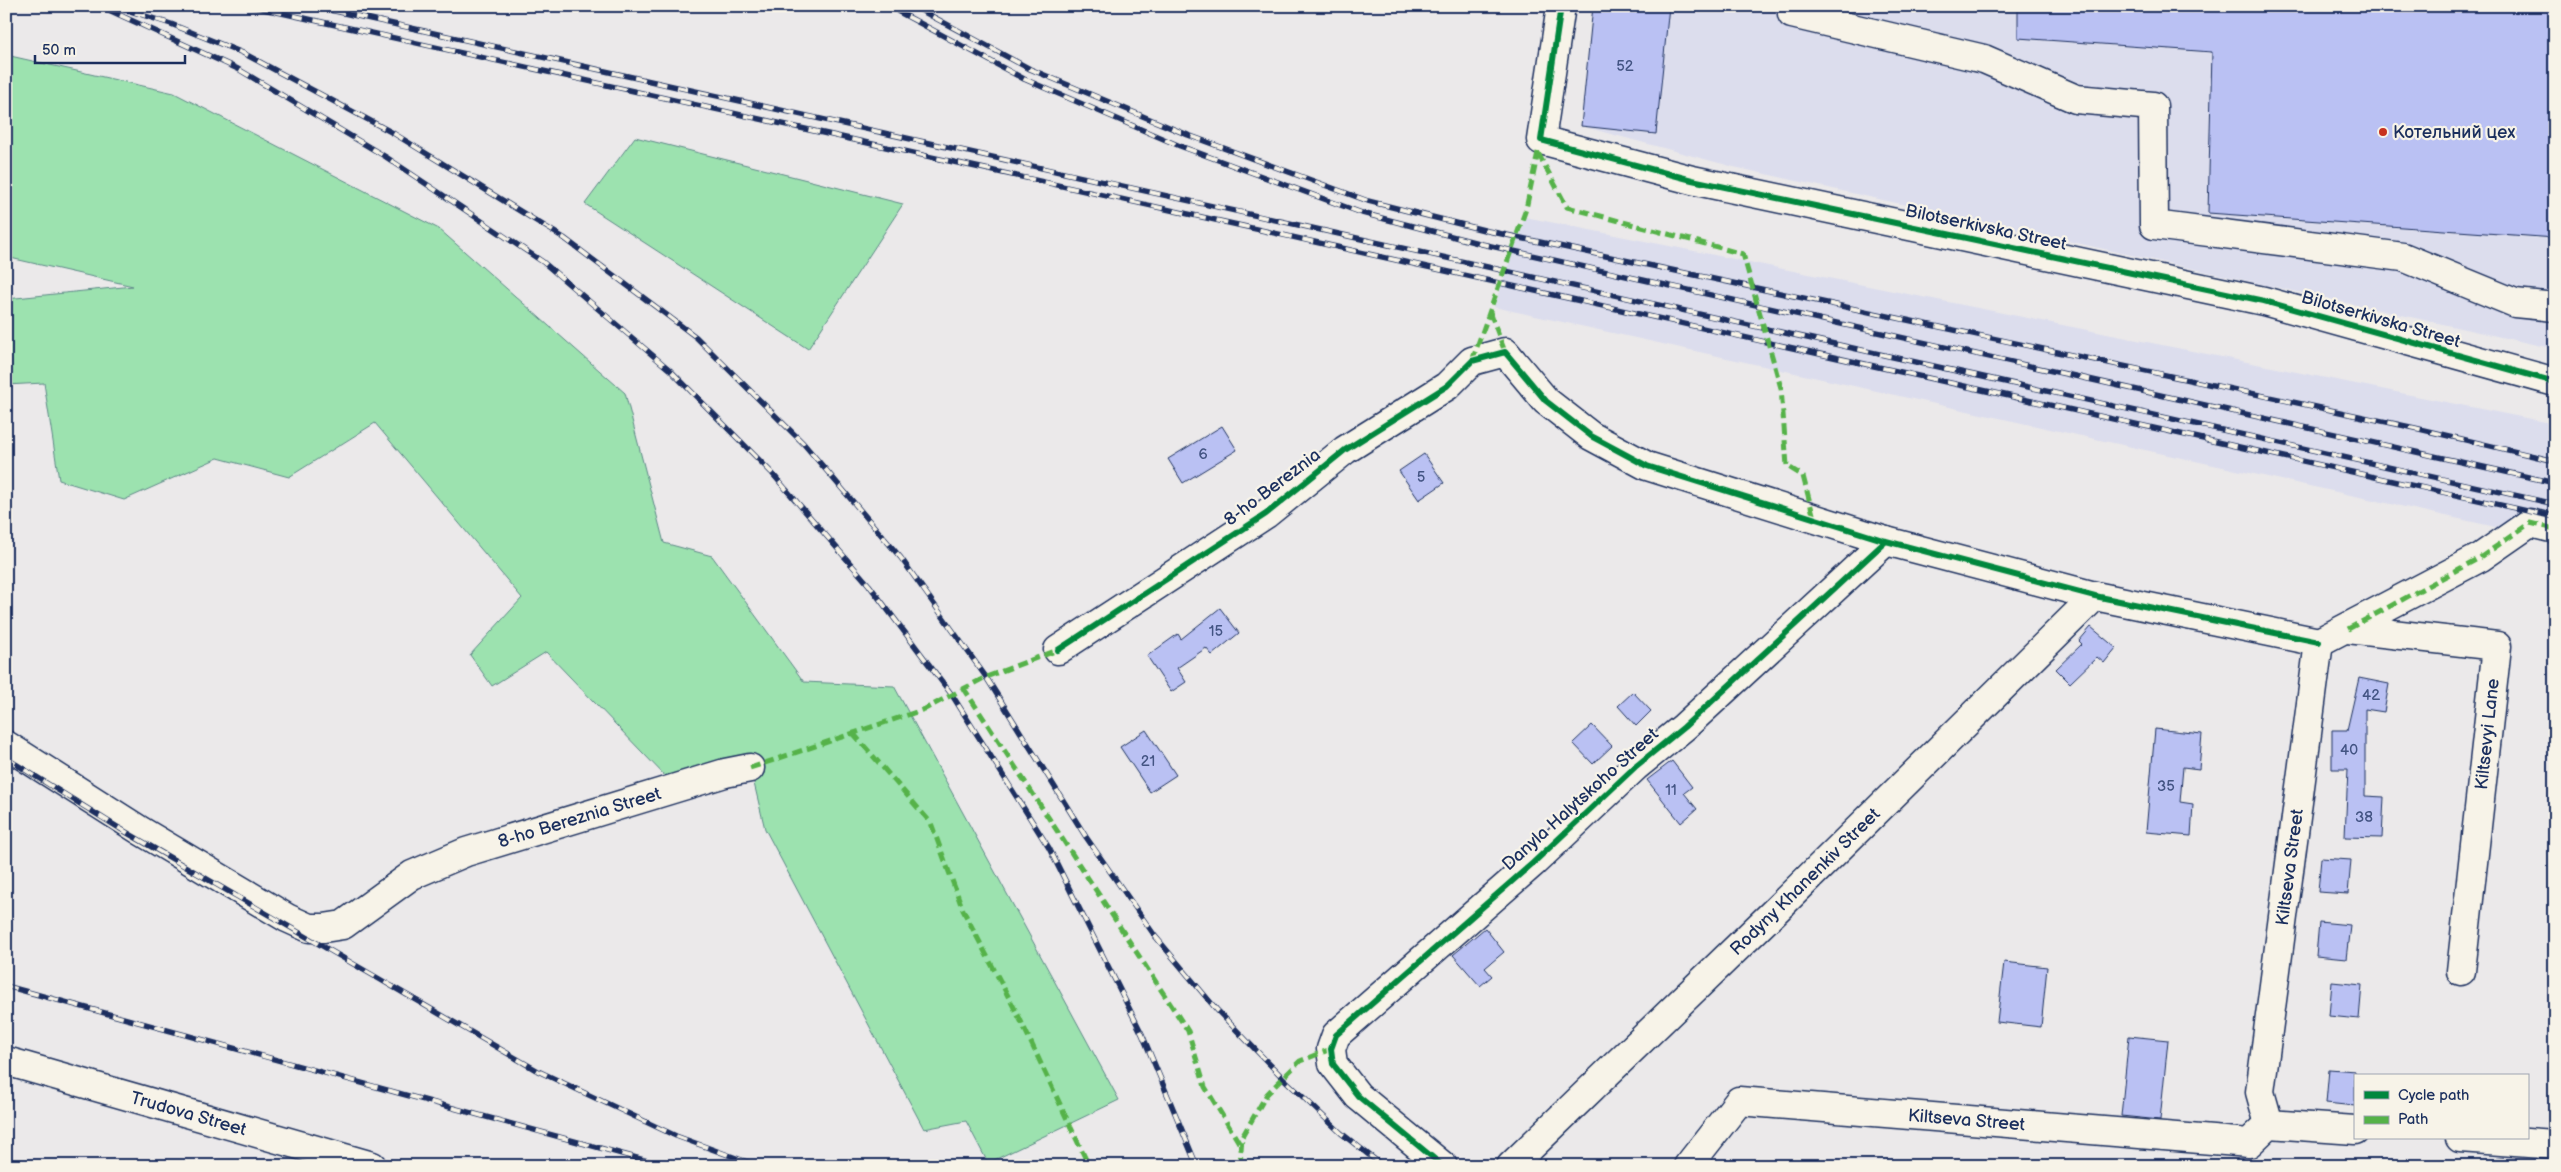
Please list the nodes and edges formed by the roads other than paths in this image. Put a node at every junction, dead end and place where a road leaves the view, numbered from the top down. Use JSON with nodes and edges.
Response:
{"nodes":[{"id":1,"x":1561,"y":6,"type":"edge"},
{"id":2,"x":1792,"y":14,"type":"dead end"},
{"id":3,"x":2555,"y":307,"type":"edge"},
{"id":4,"x":2555,"y":382,"type":"edge"},
{"id":5,"x":2555,"y":529,"type":"edge"},
{"id":6,"x":1886,"y":541,"type":"junction"},
{"id":7,"x":2095,"y":596,"type":"junction"},
{"id":8,"x":2348,"y":629,"type":"junction"},
{"id":9,"x":2319,"y":642,"type":"junction"},
{"id":10,"x":1058,"y":650,"type":"dead end"},
{"id":11,"x":6,"y":745,"type":"edge"},
{"id":12,"x":750,"y":768,"type":"dead end"},
{"id":13,"x":2461,"y":971,"type":"dead end"},
{"id":14,"x":6,"y":1061,"type":"edge"},
{"id":15,"x":2269,"y":1124,"type":"junction"},
{"id":16,"x":2354,"y":1130,"type":"edge"},
{"id":17,"x":2487,"y":1140,"type":"edge"},
{"id":18,"x":2555,"y":1145,"type":"edge"},
{"id":19,"x":372,"y":1166,"type":"edge"},
{"id":20,"x":1443,"y":1166,"type":"edge"},
{"id":21,"x":1511,"y":1166,"type":"edge"},
{"id":22,"x":1688,"y":1166,"type":"edge"}],
"edges":[{"from":1,"to":4,"type":"street","name":"Bilotserkivska Street"},
{"from":2,"to":3,"type":"street"},
{"from":5,"to":8,"type":"street"},
{"from":6,"to":7,"type":"street"},
{"from":6,"to":10,"type":"street","name":"8-ho Bereznia"},
{"from":6,"to":20,"type":"street","name":"Danyla Halytskoho Street"},
{"from":7,"to":9,"type":"street"},
{"from":7,"to":21,"type":"street","name":"Rodyny Khanenkiv Street"},
{"from":8,"to":9,"type":"street"},
{"from":8,"to":13,"type":"street","name":"Kiltsevyi Lane"},
{"from":9,"to":15,"type":"street","name":"Kiltseva Street"},
{"from":11,"to":12,"type":"street","name":"8-ho Bereznia Street"},
{"from":14,"to":19,"type":"street","name":"Trudova Street"},
{"from":15,"to":16,"type":"street"},
{"from":15,"to":22,"type":"street","name":"Kiltseva Street"},
{"from":17,"to":18,"type":"street"}]}
